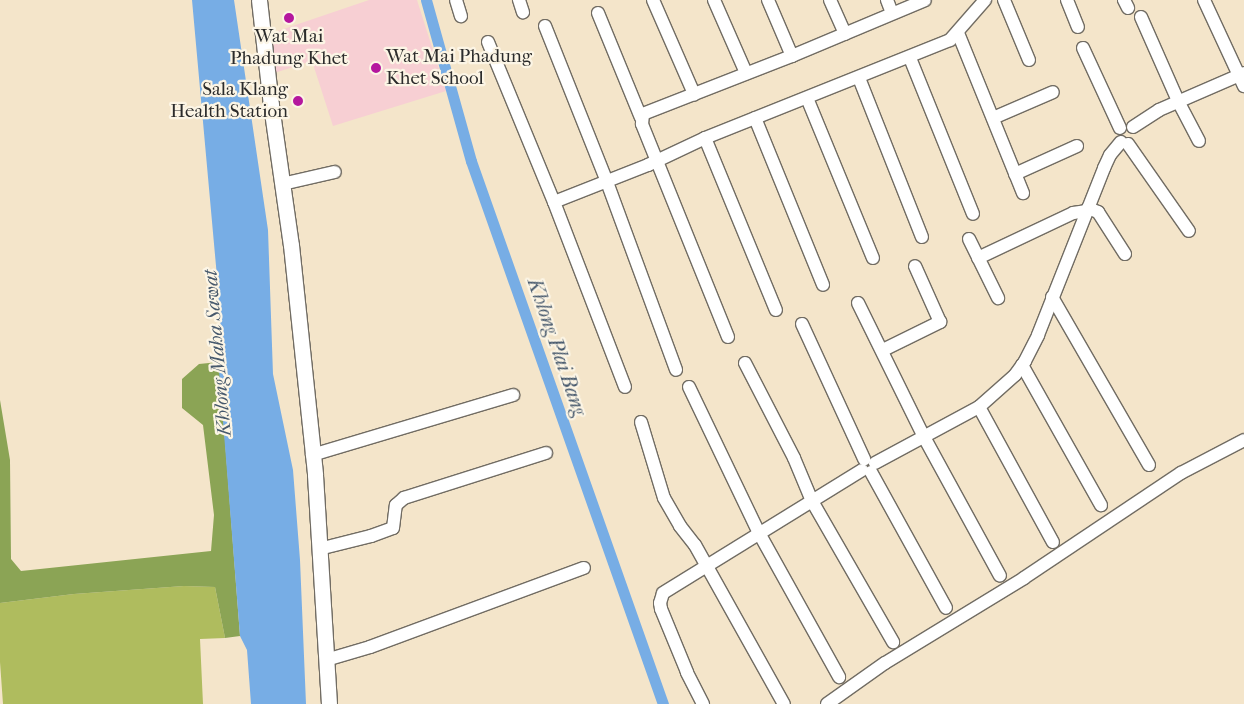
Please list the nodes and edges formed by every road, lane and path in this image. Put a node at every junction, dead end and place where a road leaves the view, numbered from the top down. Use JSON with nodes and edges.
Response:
{"nodes":[{"id":1,"x":259,"y":0,"type":"edge"},
{"id":2,"x":456,"y":0,"type":"edge"},
{"id":3,"x":653,"y":0,"type":"edge"},
{"id":4,"x":714,"y":0,"type":"edge"},
{"id":5,"x":768,"y":0,"type":"edge"},
{"id":6,"x":830,"y":0,"type":"edge"},
{"id":7,"x":887,"y":0,"type":"edge"},
{"id":8,"x":925,"y":0,"type":"edge"},
{"id":9,"x":985,"y":0,"type":"edge"},
{"id":10,"x":1004,"y":0,"type":"edge"},
{"id":11,"x":1067,"y":0,"type":"edge"},
{"id":12,"x":1204,"y":0,"type":"edge"},
{"id":13,"x":598,"y":13,"type":"dead end"},
{"id":14,"x":892,"y":13,"type":"junction"},
{"id":15,"x":461,"y":16,"type":"dead end"},
{"id":16,"x":1141,"y":17,"type":"dead end"},
{"id":17,"x":545,"y":26,"type":"dead end"},
{"id":18,"x":1078,"y":27,"type":"dead end"},
{"id":19,"x":958,"y":33,"type":"junction"},
{"id":20,"x":845,"y":34,"type":"junction"},
{"id":21,"x":488,"y":42,"type":"dead end"},
{"id":22,"x":1083,"y":48,"type":"dead end"},
{"id":23,"x":792,"y":56,"type":"junction"},
{"id":24,"x":910,"y":58,"type":"junction"},
{"id":25,"x":1029,"y":60,"type":"dead end"},
{"id":26,"x":746,"y":73,"type":"junction"},
{"id":27,"x":859,"y":78,"type":"junction"},
{"id":28,"x":1242,"y":78,"type":"edge"},
{"id":29,"x":1053,"y":92,"type":"dead end"},
{"id":30,"x":694,"y":94,"type":"junction"},
{"id":31,"x":808,"y":98,"type":"junction"},
{"id":32,"x":1178,"y":101,"type":"junction"},
{"id":33,"x":641,"y":118,"type":"junction"},
{"id":34,"x":756,"y":118,"type":"junction"},
{"id":35,"x":993,"y":118,"type":"junction"},
{"id":36,"x":1133,"y":127,"type":"junction"},
{"id":37,"x":1120,"y":128,"type":"junction"},
{"id":38,"x":705,"y":138,"type":"junction"},
{"id":39,"x":1199,"y":141,"type":"dead end"},
{"id":40,"x":1125,"y":143,"type":"junction"},
{"id":41,"x":1077,"y":146,"type":"dead end"},
{"id":42,"x":657,"y":161,"type":"junction"},
{"id":43,"x":335,"y":172,"type":"dead end"},
{"id":44,"x":1015,"y":174,"type":"junction"},
{"id":45,"x":607,"y":182,"type":"junction"},
{"id":46,"x":282,"y":184,"type":"junction"},
{"id":47,"x":1022,"y":193,"type":"dead end"},
{"id":48,"x":554,"y":202,"type":"junction"},
{"id":49,"x":1087,"y":210,"type":"junction"},
{"id":50,"x":972,"y":214,"type":"dead end"},
{"id":51,"x":1189,"y":231,"type":"dead end"},
{"id":52,"x":922,"y":237,"type":"dead end"},
{"id":53,"x":968,"y":239,"type":"dead end"},
{"id":54,"x":1125,"y":254,"type":"dead end"},
{"id":55,"x":873,"y":258,"type":"dead end"},
{"id":56,"x":978,"y":258,"type":"junction"},
{"id":57,"x":915,"y":266,"type":"dead end"},
{"id":58,"x":823,"y":285,"type":"dead end"},
{"id":59,"x":1052,"y":297,"type":"junction"},
{"id":60,"x":998,"y":298,"type":"dead end"},
{"id":61,"x":858,"y":303,"type":"dead end"},
{"id":62,"x":776,"y":310,"type":"dead end"},
{"id":63,"x":802,"y":324,"type":"dead end"},
{"id":64,"x":728,"y":337,"type":"dead end"},
{"id":65,"x":883,"y":350,"type":"junction"},
{"id":66,"x":745,"y":363,"type":"dead end"},
{"id":67,"x":1022,"y":365,"type":"junction"},
{"id":68,"x":676,"y":370,"type":"dead end"},
{"id":69,"x":625,"y":387,"type":"dead end"},
{"id":70,"x":689,"y":387,"type":"dead end"},
{"id":71,"x":513,"y":395,"type":"dead end"},
{"id":72,"x":979,"y":407,"type":"junction"},
{"id":73,"x":641,"y":422,"type":"dead end"},
{"id":74,"x":924,"y":437,"type":"junction"},
{"id":75,"x":1244,"y":440,"type":"edge"},
{"id":76,"x":546,"y":453,"type":"dead end"},
{"id":77,"x":312,"y":455,"type":"junction"},
{"id":78,"x":1149,"y":465,"type":"dead end"},
{"id":79,"x":868,"y":466,"type":"junction"},
{"id":80,"x":812,"y":501,"type":"junction"},
{"id":81,"x":1101,"y":505,"type":"dead end"},
{"id":82,"x":759,"y":533,"type":"junction"},
{"id":83,"x":1053,"y":542,"type":"dead end"},
{"id":84,"x":319,"y":549,"type":"junction"},
{"id":85,"x":706,"y":567,"type":"junction"},
{"id":86,"x":584,"y":568,"type":"dead end"},
{"id":87,"x":1000,"y":576,"type":"dead end"},
{"id":88,"x":946,"y":608,"type":"dead end"},
{"id":89,"x":893,"y":642,"type":"dead end"},
{"id":90,"x":326,"y":660,"type":"junction"},
{"id":91,"x":839,"y":677,"type":"dead end"},
{"id":92,"x":329,"y":704,"type":"edge"},
{"id":93,"x":703,"y":704,"type":"edge"},
{"id":94,"x":784,"y":704,"type":"edge"},
{"id":95,"x":827,"y":704,"type":"edge"}],
"edges":[{"from":1,"to":46,"type":"street"},
{"from":2,"to":15,"type":"street"},
{"from":3,"to":30,"type":"street"},
{"from":4,"to":26,"type":"street"},
{"from":5,"to":23,"type":"street"},
{"from":6,"to":20,"type":"street"},
{"from":7,"to":14,"type":"street"},
{"from":8,"to":14,"type":"street"},
{"from":9,"to":19,"type":"street"},
{"from":10,"to":25,"type":"street"},
{"from":11,"to":18,"type":"street"},
{"from":12,"to":28,"type":"street"},
{"from":13,"to":33,"type":"street"},
{"from":14,"to":20,"type":"street"},
{"from":16,"to":32,"type":"street"},
{"from":17,"to":45,"type":"street"},
{"from":19,"to":24,"type":"street"},
{"from":19,"to":35,"type":"street"},
{"from":20,"to":23,"type":"street"},
{"from":21,"to":48,"type":"street"},
{"from":22,"to":37,"type":"street"},
{"from":23,"to":26,"type":"street"},
{"from":24,"to":27,"type":"street"},
{"from":24,"to":50,"type":"street"},
{"from":26,"to":30,"type":"street"},
{"from":27,"to":31,"type":"street"},
{"from":27,"to":52,"type":"street"},
{"from":28,"to":32,"type":"street"},
{"from":29,"to":35,"type":"street"},
{"from":30,"to":33,"type":"street"},
{"from":31,"to":34,"type":"street"},
{"from":31,"to":55,"type":"street"},
{"from":32,"to":36,"type":"street"},
{"from":32,"to":39,"type":"street"},
{"from":33,"to":42,"type":"street"},
{"from":34,"to":38,"type":"street"},
{"from":34,"to":58,"type":"street"},
{"from":35,"to":44,"type":"street"},
{"from":36,"to":37,"type":"street"},
{"from":36,"to":40,"type":"street"},
{"from":37,"to":40,"type":"street"},
{"from":38,"to":42,"type":"street"},
{"from":38,"to":62,"type":"street"},
{"from":40,"to":49,"type":"street"},
{"from":40,"to":51,"type":"street"},
{"from":41,"to":44,"type":"street"},
{"from":42,"to":45,"type":"street"},
{"from":42,"to":64,"type":"street"},
{"from":43,"to":46,"type":"street"},
{"from":44,"to":47,"type":"street"},
{"from":45,"to":48,"type":"street"},
{"from":45,"to":68,"type":"street"},
{"from":46,"to":77,"type":"street"},
{"from":48,"to":69,"type":"street"},
{"from":49,"to":54,"type":"street"},
{"from":49,"to":56,"type":"street"},
{"from":49,"to":59,"type":"street"},
{"from":53,"to":56,"type":"street"},
{"from":56,"to":60,"type":"street"},
{"from":57,"to":65,"type":"street"},
{"from":59,"to":67,"type":"street"},
{"from":59,"to":78,"type":"street"},
{"from":61,"to":65,"type":"street"},
{"from":63,"to":79,"type":"street"},
{"from":65,"to":74,"type":"street"},
{"from":66,"to":80,"type":"street"},
{"from":67,"to":72,"type":"street"},
{"from":67,"to":81,"type":"street"},
{"from":70,"to":82,"type":"street"},
{"from":71,"to":77,"type":"street"},
{"from":72,"to":74,"type":"street"},
{"from":72,"to":83,"type":"street"},
{"from":73,"to":85,"type":"street"},
{"from":74,"to":79,"type":"street"},
{"from":74,"to":87,"type":"street"},
{"from":75,"to":95,"type":"street"},
{"from":76,"to":84,"type":"street"},
{"from":77,"to":84,"type":"street"},
{"from":79,"to":80,"type":"street"},
{"from":79,"to":88,"type":"street"},
{"from":80,"to":82,"type":"street"},
{"from":80,"to":89,"type":"street"},
{"from":82,"to":85,"type":"street"},
{"from":82,"to":91,"type":"street"},
{"from":84,"to":90,"type":"street"},
{"from":85,"to":93,"type":"street"},
{"from":85,"to":94,"type":"street"},
{"from":86,"to":90,"type":"street"},
{"from":90,"to":92,"type":"street"}]}
